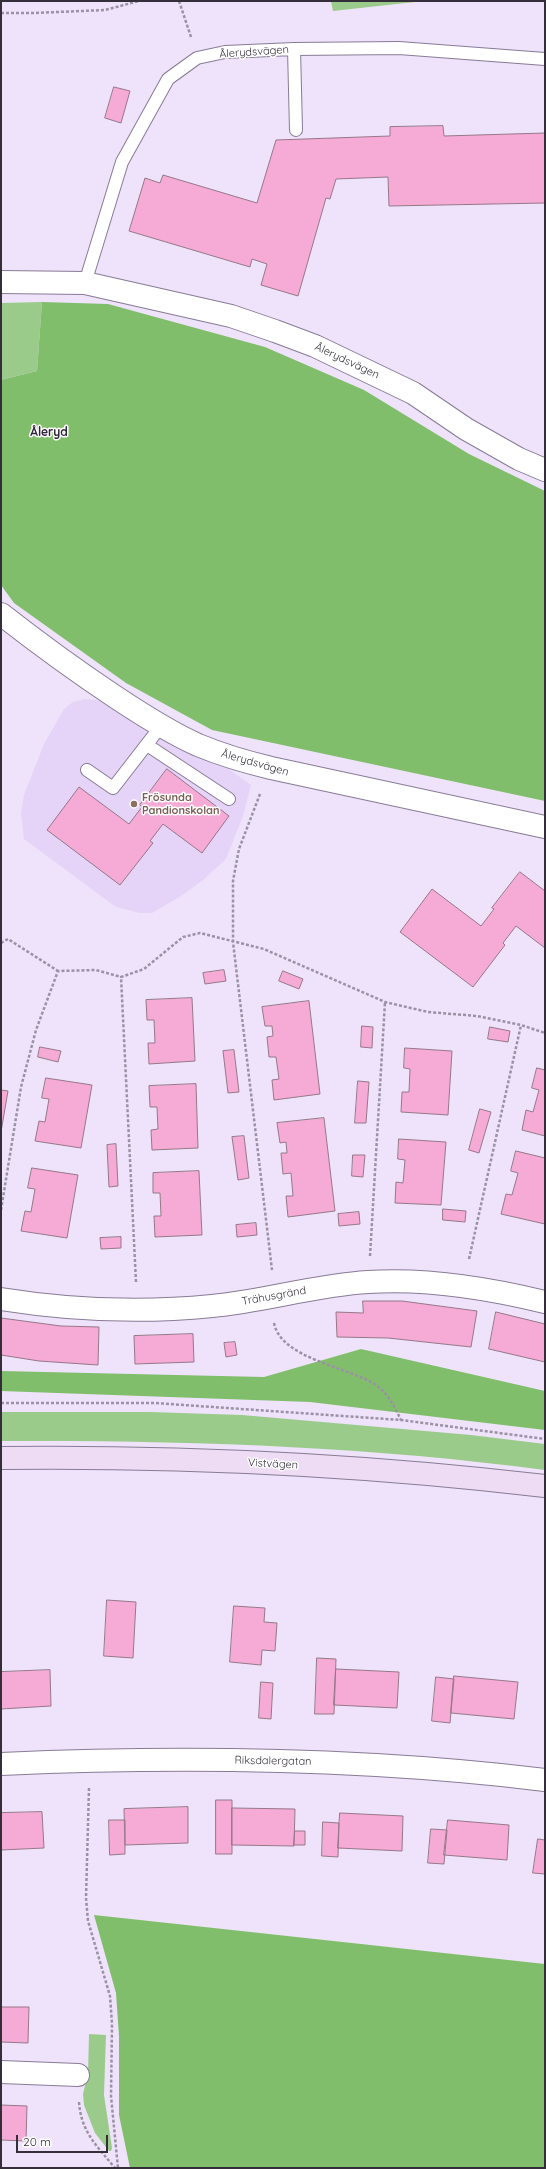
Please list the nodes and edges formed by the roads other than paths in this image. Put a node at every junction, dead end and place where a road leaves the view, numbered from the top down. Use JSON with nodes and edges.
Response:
{"nodes":[{"id":1,"x":294,"y":49,"type":"junction"},
{"id":2,"x":545,"y":59,"type":"edge"},
{"id":3,"x":296,"y":130,"type":"dead end"},
{"id":4,"x":1,"y":282,"type":"edge"},
{"id":5,"x":84,"y":283,"type":"junction"},
{"id":6,"x":545,"y":470,"type":"edge"},
{"id":7,"x":1,"y":614,"type":"edge"},
{"id":8,"x":160,"y":726,"type":"junction"},
{"id":9,"x":146,"y":744,"type":"junction"},
{"id":10,"x":87,"y":770,"type":"dead end"},
{"id":11,"x":229,"y":800,"type":"dead end"},
{"id":12,"x":545,"y":827,"type":"edge"},
{"id":13,"x":1,"y":1299,"type":"edge"},
{"id":14,"x":545,"y":1302,"type":"edge"},
{"id":15,"x":1,"y":1458,"type":"edge"},
{"id":16,"x":545,"y":1486,"type":"edge"},
{"id":17,"x":1,"y":1764,"type":"edge"},
{"id":18,"x":545,"y":1780,"type":"edge"},
{"id":19,"x":1,"y":2072,"type":"edge"},
{"id":20,"x":78,"y":2074,"type":"road end"}],
"edges":[{"from":1,"to":2,"type":"lane","name":"Ålerydsvägen"},
{"from":1,"to":3,"type":"lane"},
{"from":1,"to":5,"type":"lane","name":"Ålerydsvägen"},
{"from":4,"to":5,"type":"street","name":"Ålerydsvägen"},
{"from":5,"to":6,"type":"street","name":"Ålerydsvägen"},
{"from":7,"to":8,"type":"street","name":"Ålerydsvägen"},
{"from":8,"to":9,"type":"lane"},
{"from":8,"to":12,"type":"street","name":"Ålerydsvägen"},
{"from":9,"to":10,"type":"lane"},
{"from":9,"to":11,"type":"lane"},
{"from":13,"to":14,"type":"street","name":"Trähusgränd"},
{"from":15,"to":16,"type":"main road","name":"Vistvägen"},
{"from":17,"to":18,"type":"street","name":"Riksdalergatan"},
{"from":19,"to":20,"type":"street"}]}
